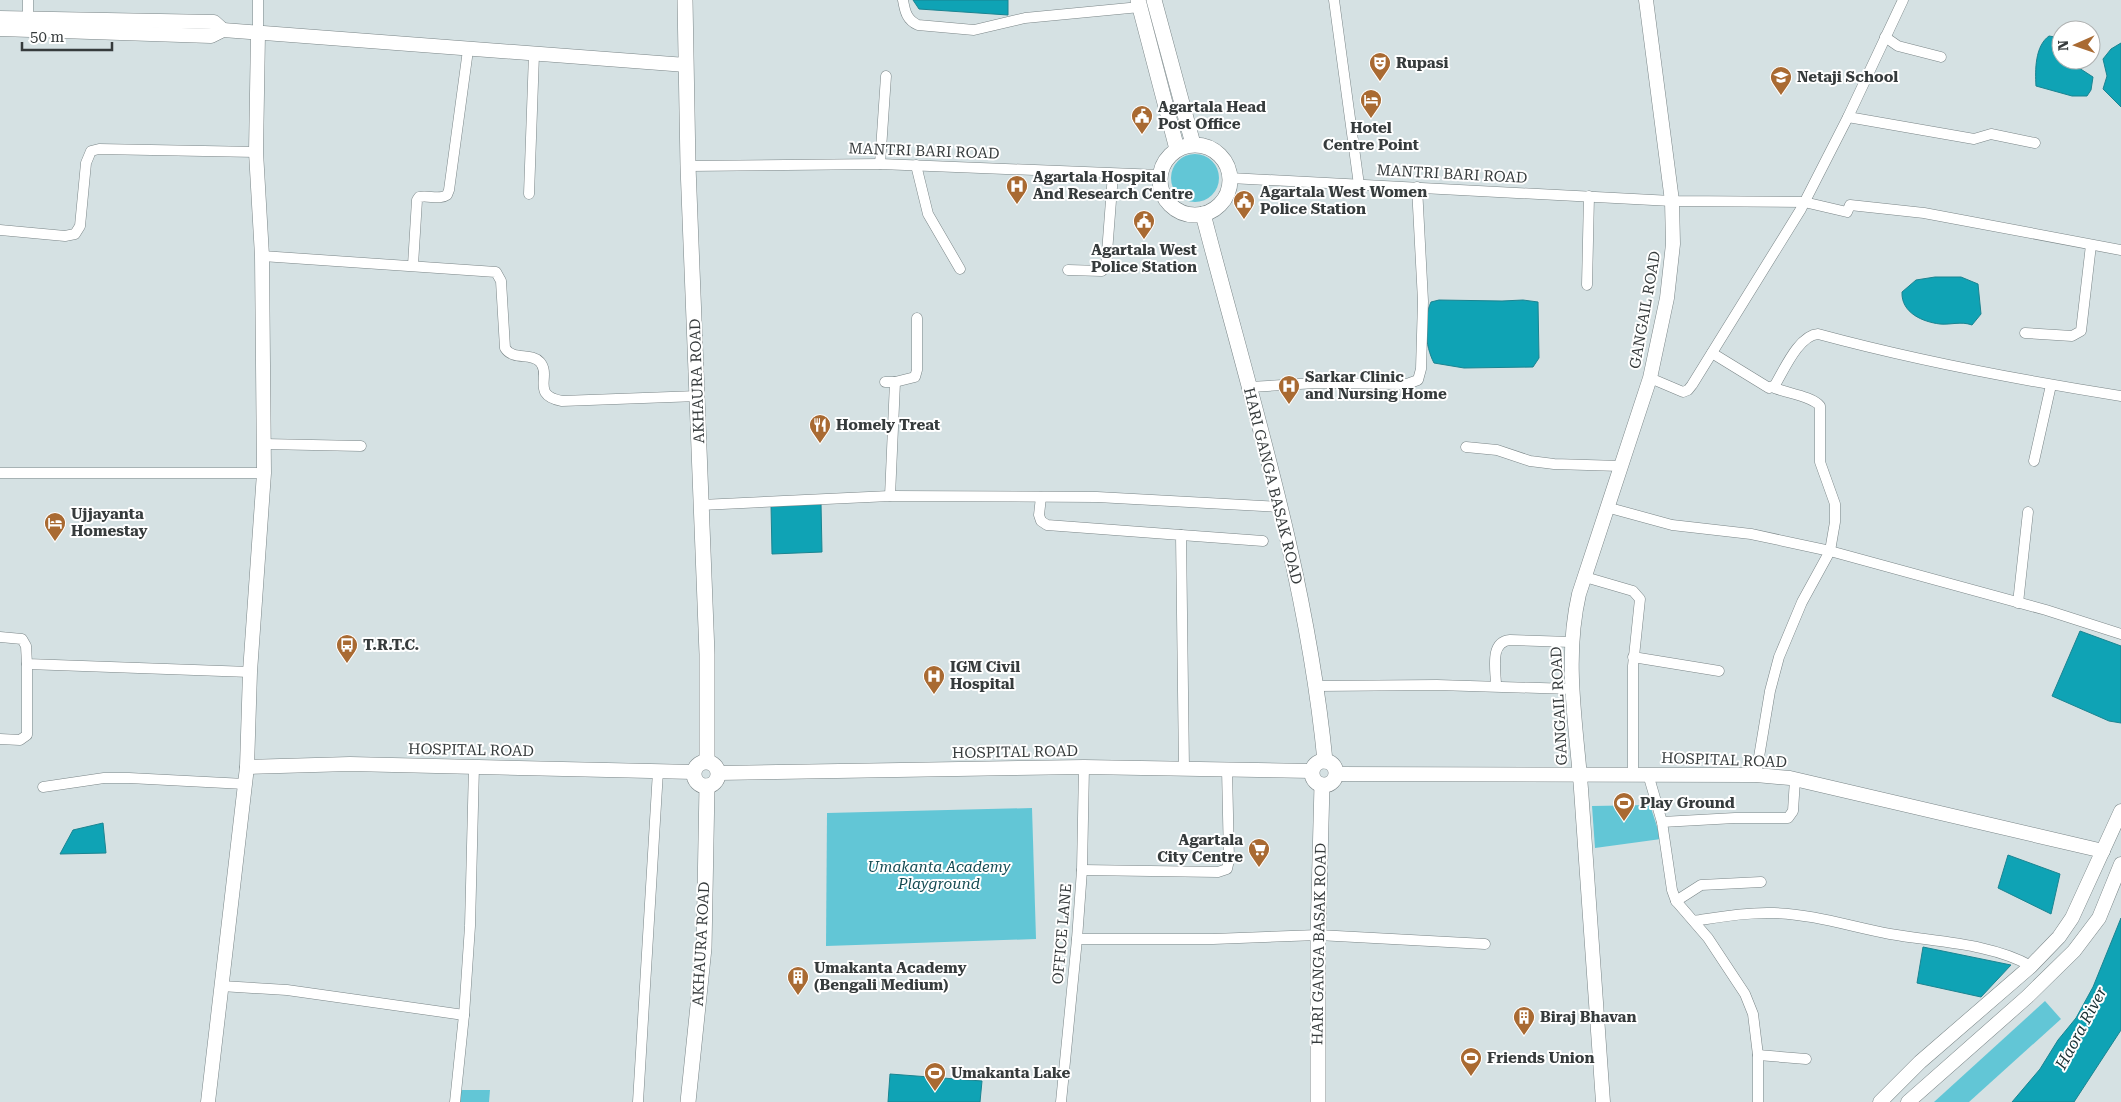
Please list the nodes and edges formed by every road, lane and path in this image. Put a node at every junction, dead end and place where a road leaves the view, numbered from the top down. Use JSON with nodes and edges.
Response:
{"nodes":[{"id":1,"x":28,"y":0,"type":"edge"},
{"id":2,"x":258,"y":0,"type":"edge"},
{"id":3,"x":685,"y":0,"type":"edge"},
{"id":4,"x":904,"y":0,"type":"edge"},
{"id":5,"x":1154,"y":0,"type":"edge"},
{"id":6,"x":1334,"y":0,"type":"edge"},
{"id":7,"x":1646,"y":0,"type":"edge"},
{"id":8,"x":1903,"y":0,"type":"edge"},
{"id":9,"x":1139,"y":4,"type":"edge"},
{"id":10,"x":0,"y":18,"type":"edge"},
{"id":11,"x":28,"y":18,"type":"junction"},
{"id":12,"x":0,"y":29,"type":"edge"},
{"id":13,"x":223,"y":30,"type":"junction"},
{"id":14,"x":258,"y":34,"type":"junction"},
{"id":15,"x":1886,"y":37,"type":"junction"},
{"id":16,"x":468,"y":50,"type":"junction"},
{"id":17,"x":534,"y":54,"type":"junction"},
{"id":18,"x":1941,"y":57,"type":"dead end"},
{"id":19,"x":686,"y":65,"type":"junction"},
{"id":20,"x":886,"y":76,"type":"dead end"},
{"id":21,"x":1848,"y":117,"type":"junction"},
{"id":22,"x":2035,"y":143,"type":"dead end"},
{"id":23,"x":1193,"y":144,"type":"junction"},
{"id":24,"x":1177,"y":149,"type":"junction"},
{"id":25,"x":256,"y":152,"type":"junction"},
{"id":26,"x":880,"y":164,"type":"junction"},
{"id":27,"x":916,"y":165,"type":"junction"},
{"id":28,"x":688,"y":166,"type":"junction"},
{"id":29,"x":1113,"y":174,"type":"junction"},
{"id":30,"x":1160,"y":176,"type":"junction"},
{"id":31,"x":1230,"y":178,"type":"junction"},
{"id":32,"x":1359,"y":185,"type":"junction"},
{"id":33,"x":1417,"y":187,"type":"junction"},
{"id":34,"x":529,"y":194,"type":"dead end"},
{"id":35,"x":1589,"y":196,"type":"junction"},
{"id":36,"x":1672,"y":201,"type":"junction"},
{"id":37,"x":1804,"y":202,"type":"junction"},
{"id":38,"x":1203,"y":214,"type":"junction"},
{"id":39,"x":0,"y":230,"type":"edge"},
{"id":40,"x":2091,"y":245,"type":"junction"},
{"id":41,"x":2121,"y":250,"type":"edge"},
{"id":42,"x":262,"y":256,"type":"junction"},
{"id":43,"x":412,"y":265,"type":"junction"},
{"id":44,"x":960,"y":269,"type":"dead end"},
{"id":45,"x":1068,"y":270,"type":"dead end"},
{"id":46,"x":1587,"y":285,"type":"dead end"},
{"id":47,"x":917,"y":318,"type":"dead end"},
{"id":48,"x":2025,"y":333,"type":"dead end"},
{"id":49,"x":1712,"y":353,"type":"junction"},
{"id":50,"x":1650,"y":378,"type":"junction"},
{"id":51,"x":2051,"y":385,"type":"junction"},
{"id":52,"x":1250,"y":387,"type":"junction"},
{"id":53,"x":1772,"y":387,"type":"junction"},
{"id":54,"x":698,"y":396,"type":"junction"},
{"id":55,"x":2121,"y":396,"type":"edge"},
{"id":56,"x":264,"y":444,"type":"junction"},
{"id":57,"x":361,"y":446,"type":"dead end"},
{"id":58,"x":1466,"y":447,"type":"dead end"},
{"id":59,"x":2034,"y":461,"type":"dead end"},
{"id":60,"x":1620,"y":466,"type":"junction"},
{"id":61,"x":0,"y":472,"type":"edge"},
{"id":62,"x":264,"y":473,"type":"junction"},
{"id":63,"x":890,"y":496,"type":"junction"},
{"id":64,"x":1041,"y":497,"type":"junction"},
{"id":65,"x":701,"y":505,"type":"junction"},
{"id":66,"x":1280,"y":507,"type":"junction"},
{"id":67,"x":1606,"y":507,"type":"junction"},
{"id":68,"x":2028,"y":512,"type":"dead end"},
{"id":69,"x":1181,"y":535,"type":"junction"},
{"id":70,"x":1263,"y":541,"type":"dead end"},
{"id":71,"x":1830,"y":550,"type":"junction"},
{"id":72,"x":1584,"y":577,"type":"junction"},
{"id":73,"x":2018,"y":603,"type":"junction"},
{"id":74,"x":2121,"y":634,"type":"edge"},
{"id":75,"x":0,"y":637,"type":"edge"},
{"id":76,"x":1571,"y":642,"type":"junction"},
{"id":77,"x":1633,"y":657,"type":"junction"},
{"id":78,"x":27,"y":664,"type":"junction"},
{"id":79,"x":1719,"y":671,"type":"dead end"},
{"id":80,"x":250,"y":672,"type":"junction"},
{"id":81,"x":1316,"y":686,"type":"junction"},
{"id":82,"x":1496,"y":686,"type":"junction"},
{"id":83,"x":1572,"y":689,"type":"junction"},
{"id":84,"x":0,"y":739,"type":"edge"},
{"id":85,"x":707,"y":761,"type":"junction"},
{"id":86,"x":1325,"y":761,"type":"junction"},
{"id":87,"x":474,"y":766,"type":"junction"},
{"id":88,"x":247,"y":767,"type":"junction"},
{"id":89,"x":1084,"y":767,"type":"junction"},
{"id":90,"x":1184,"y":768,"type":"junction"},
{"id":91,"x":1227,"y":769,"type":"junction"},
{"id":92,"x":658,"y":771,"type":"junction"},
{"id":93,"x":1312,"y":771,"type":"junction"},
{"id":94,"x":694,"y":772,"type":"junction"},
{"id":95,"x":718,"y":773,"type":"junction"},
{"id":96,"x":1336,"y":774,"type":"junction"},
{"id":97,"x":1580,"y":774,"type":"junction"},
{"id":98,"x":1633,"y":774,"type":"junction"},
{"id":99,"x":1648,"y":774,"type":"junction"},
{"id":100,"x":1756,"y":774,"type":"junction"},
{"id":101,"x":1795,"y":779,"type":"junction"},
{"id":102,"x":245,"y":784,"type":"junction"},
{"id":103,"x":1322,"y":785,"type":"junction"},
{"id":104,"x":707,"y":786,"type":"junction"},
{"id":105,"x":42,"y":787,"type":"dead end"},
{"id":106,"x":2121,"y":811,"type":"edge"},
{"id":107,"x":1662,"y":822,"type":"junction"},
{"id":108,"x":2103,"y":851,"type":"junction"},
{"id":109,"x":2121,"y":864,"type":"edge"},
{"id":110,"x":1082,"y":870,"type":"junction"},
{"id":111,"x":1761,"y":882,"type":"dead end"},
{"id":112,"x":1676,"y":901,"type":"junction"},
{"id":113,"x":1694,"y":921,"type":"junction"},
{"id":114,"x":1318,"y":935,"type":"junction"},
{"id":115,"x":1077,"y":939,"type":"junction"},
{"id":116,"x":1485,"y":944,"type":"dead end"},
{"id":117,"x":2031,"y":966,"type":"junction"},
{"id":118,"x":222,"y":986,"type":"junction"},
{"id":119,"x":464,"y":1015,"type":"junction"},
{"id":120,"x":1758,"y":1056,"type":"junction"},
{"id":121,"x":1806,"y":1060,"type":"dead end"},
{"id":122,"x":208,"y":1102,"type":"edge"},
{"id":123,"x":455,"y":1102,"type":"edge"},
{"id":124,"x":638,"y":1102,"type":"edge"},
{"id":125,"x":688,"y":1102,"type":"edge"},
{"id":126,"x":1061,"y":1102,"type":"edge"},
{"id":127,"x":1318,"y":1102,"type":"edge"},
{"id":128,"x":1603,"y":1102,"type":"edge"},
{"id":129,"x":1758,"y":1102,"type":"edge"},
{"id":130,"x":1880,"y":1102,"type":"edge"},
{"id":131,"x":1908,"y":1102,"type":"edge"}],
"edges":[{"from":1,"to":11,"type":"street"},
{"from":2,"to":14,"type":"street"},
{"from":3,"to":19,"type":"main road","name":"AKHAURA ROAD"},
{"from":4,"to":9,"type":"street"},
{"from":5,"to":23,"type":"main road"},
{"from":6,"to":32,"type":"street"},
{"from":7,"to":36,"type":"street","name":"GANGAIL ROAD"},
{"from":8,"to":15,"type":"street"},
{"from":9,"to":24,"type":"main road"},
{"from":10,"to":11,"type":"street"},
{"from":11,"to":13,"type":"street"},
{"from":12,"to":13,"type":"street"},
{"from":13,"to":14,"type":"street"},
{"from":14,"to":16,"type":"street"},
{"from":14,"to":25,"type":"street"},
{"from":15,"to":18,"type":"street"},
{"from":15,"to":21,"type":"street"},
{"from":16,"to":17,"type":"street"},
{"from":16,"to":43,"type":"street"},
{"from":17,"to":19,"type":"street"},
{"from":17,"to":34,"type":"street"},
{"from":19,"to":28,"type":"main road","name":"AKHAURA ROAD"},
{"from":20,"to":26,"type":"street"},
{"from":21,"to":22,"type":"street"},
{"from":21,"to":37,"type":"street"},
{"from":23,"to":24,"type":"main road"},
{"from":23,"to":31,"type":"main road"},
{"from":24,"to":30,"type":"main road"},
{"from":25,"to":39,"type":"street"},
{"from":25,"to":42,"type":"street"},
{"from":26,"to":27,"type":"street","name":"MANTRI BARI ROAD"},
{"from":26,"to":28,"type":"street","name":"MANTRI BARI ROAD"},
{"from":27,"to":29,"type":"street","name":"MANTRI BARI ROAD"},
{"from":27,"to":44,"type":"street"},
{"from":28,"to":54,"type":"main road","name":"AKHAURA ROAD"},
{"from":29,"to":30,"type":"street","name":"MANTRI BARI ROAD"},
{"from":29,"to":45,"type":"street"},
{"from":30,"to":38,"type":"main road"},
{"from":31,"to":32,"type":"street","name":"MANTRI BARI ROAD"},
{"from":31,"to":38,"type":"main road"},
{"from":32,"to":33,"type":"street","name":"MANTRI BARI ROAD"},
{"from":33,"to":35,"type":"street","name":"MANTRI BARI ROAD"},
{"from":33,"to":52,"type":"street"},
{"from":35,"to":36,"type":"street","name":"MANTRI BARI ROAD"},
{"from":35,"to":46,"type":"street"},
{"from":36,"to":37,"type":"street","name":"MANTRI BARI ROAD"},
{"from":36,"to":50,"type":"street","name":"GANGAIL ROAD"},
{"from":37,"to":40,"type":"street","name":"MANTRI BARI ROAD"},
{"from":37,"to":49,"type":"street"},
{"from":38,"to":52,"type":"main road","name":"HARI GANGA BASAK ROAD"},
{"from":40,"to":41,"type":"street"},
{"from":40,"to":48,"type":"street"},
{"from":42,"to":43,"type":"street"},
{"from":42,"to":56,"type":"street"},
{"from":43,"to":54,"type":"street"},
{"from":47,"to":63,"type":"street"},
{"from":49,"to":50,"type":"street"},
{"from":49,"to":53,"type":"street"},
{"from":50,"to":60,"type":"street","name":"GANGAIL ROAD"},
{"from":51,"to":53,"type":"street"},
{"from":51,"to":55,"type":"street"},
{"from":51,"to":59,"type":"street"},
{"from":52,"to":66,"type":"main road","name":"HARI GANGA BASAK ROAD"},
{"from":53,"to":71,"type":"street"},
{"from":54,"to":65,"type":"main road","name":"AKHAURA ROAD"},
{"from":56,"to":57,"type":"street"},
{"from":56,"to":62,"type":"street"},
{"from":58,"to":60,"type":"street"},
{"from":60,"to":67,"type":"street","name":"GANGAIL ROAD"},
{"from":61,"to":62,"type":"street"},
{"from":62,"to":80,"type":"street"},
{"from":63,"to":64,"type":"street"},
{"from":63,"to":65,"type":"street"},
{"from":64,"to":66,"type":"street"},
{"from":64,"to":69,"type":"street"},
{"from":65,"to":85,"type":"main road","name":"AKHAURA ROAD"},
{"from":66,"to":81,"type":"main road","name":"HARI GANGA BASAK ROAD"},
{"from":67,"to":71,"type":"street"},
{"from":67,"to":72,"type":"street","name":"GANGAIL ROAD"},
{"from":68,"to":73,"type":"street"},
{"from":69,"to":70,"type":"street"},
{"from":69,"to":90,"type":"street"},
{"from":71,"to":73,"type":"street"},
{"from":71,"to":100,"type":"street"},
{"from":72,"to":76,"type":"street","name":"GANGAIL ROAD"},
{"from":72,"to":77,"type":"street"},
{"from":73,"to":74,"type":"street"},
{"from":75,"to":78,"type":"street"},
{"from":76,"to":82,"type":"street"},
{"from":76,"to":83,"type":"street","name":"GANGAIL ROAD"},
{"from":77,"to":79,"type":"street"},
{"from":77,"to":98,"type":"street"},
{"from":78,"to":80,"type":"street"},
{"from":78,"to":84,"type":"street"},
{"from":80,"to":88,"type":"street"},
{"from":81,"to":82,"type":"street"},
{"from":81,"to":86,"type":"main road","name":"HARI GANGA BASAK ROAD"},
{"from":82,"to":83,"type":"street"},
{"from":83,"to":97,"type":"street","name":"GANGAIL ROAD"},
{"from":85,"to":94,"type":"main road"},
{"from":85,"to":95,"type":"main road"},
{"from":86,"to":93,"type":"main road"},
{"from":86,"to":96,"type":"main road"},
{"from":87,"to":88,"type":"street","name":"HOSPITAL ROAD"},
{"from":87,"to":92,"type":"street","name":"HOSPITAL ROAD"},
{"from":87,"to":119,"type":"street"},
{"from":88,"to":102,"type":"street"},
{"from":89,"to":90,"type":"street","name":"HOSPITAL ROAD"},
{"from":89,"to":95,"type":"street","name":"HOSPITAL ROAD"},
{"from":89,"to":110,"type":"street","name":"OFFICE LANE"},
{"from":90,"to":91,"type":"street","name":"HOSPITAL ROAD"},
{"from":91,"to":93,"type":"street","name":"HOSPITAL ROAD"},
{"from":91,"to":110,"type":"street"},
{"from":92,"to":94,"type":"street","name":"HOSPITAL ROAD"},
{"from":92,"to":124,"type":"street"},
{"from":93,"to":103,"type":"main road"},
{"from":94,"to":104,"type":"main road"},
{"from":95,"to":104,"type":"main road"},
{"from":96,"to":97,"type":"street","name":"HOSPITAL ROAD"},
{"from":96,"to":103,"type":"main road"},
{"from":97,"to":98,"type":"street","name":"HOSPITAL ROAD"},
{"from":97,"to":128,"type":"street","name":"GANGAIL ROAD"},
{"from":98,"to":99,"type":"street","name":"HOSPITAL ROAD"},
{"from":99,"to":100,"type":"street","name":"HOSPITAL ROAD"},
{"from":99,"to":107,"type":"street"},
{"from":100,"to":101,"type":"street","name":"HOSPITAL ROAD"},
{"from":101,"to":107,"type":"street"},
{"from":101,"to":108,"type":"street","name":"HOSPITAL ROAD"},
{"from":102,"to":105,"type":"street"},
{"from":102,"to":118,"type":"street"},
{"from":103,"to":114,"type":"main road","name":"HARI GANGA BASAK ROAD"},
{"from":104,"to":125,"type":"main road","name":"AKHAURA ROAD"},
{"from":106,"to":108,"type":"street"},
{"from":107,"to":112,"type":"street"},
{"from":108,"to":117,"type":"street"},
{"from":109,"to":131,"type":"street"},
{"from":110,"to":115,"type":"street","name":"OFFICE LANE"},
{"from":111,"to":112,"type":"street"},
{"from":112,"to":113,"type":"street"},
{"from":113,"to":117,"type":"street"},
{"from":113,"to":120,"type":"street"},
{"from":114,"to":115,"type":"street"},
{"from":114,"to":116,"type":"street"},
{"from":114,"to":127,"type":"main road","name":"HARI GANGA BASAK ROAD"},
{"from":115,"to":126,"type":"street","name":"OFFICE LANE"},
{"from":117,"to":130,"type":"street"},
{"from":118,"to":119,"type":"street"},
{"from":118,"to":122,"type":"street"},
{"from":119,"to":123,"type":"street"},
{"from":120,"to":121,"type":"street"},
{"from":120,"to":129,"type":"street"}]}
